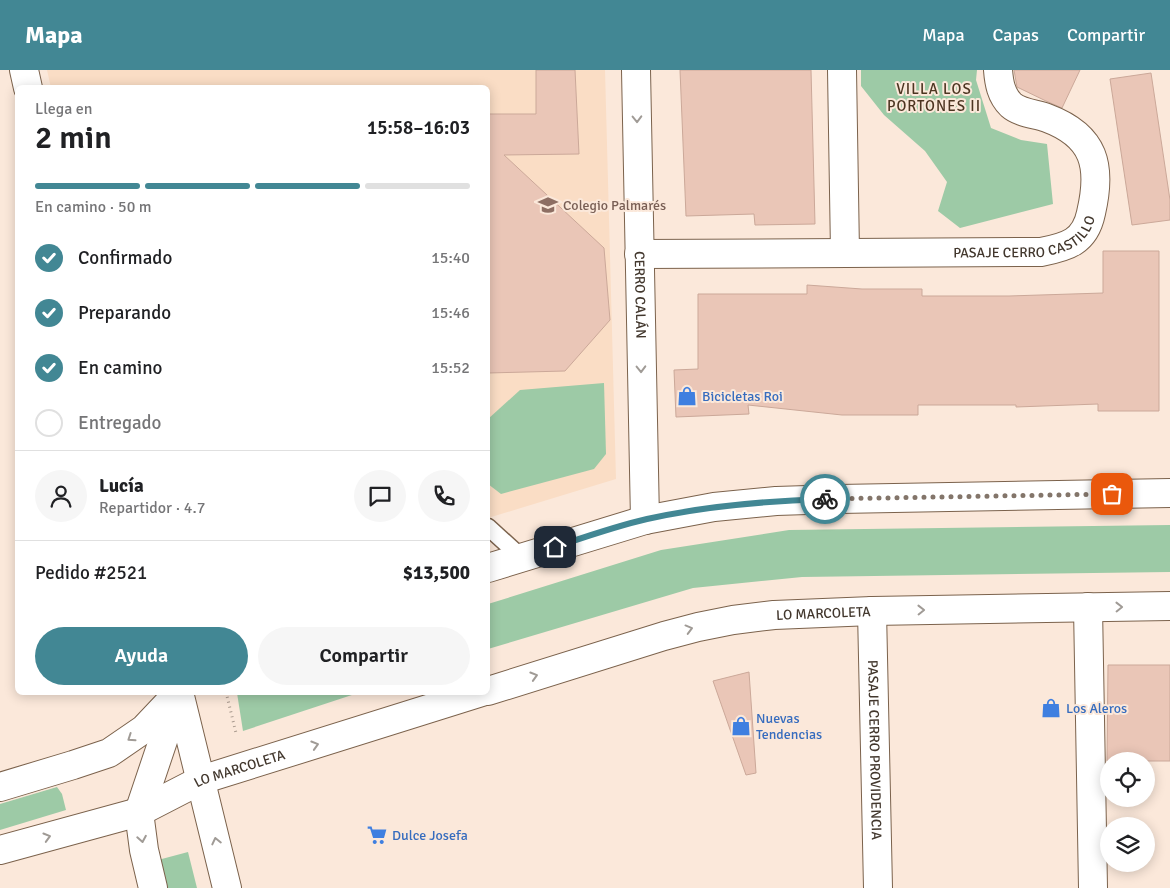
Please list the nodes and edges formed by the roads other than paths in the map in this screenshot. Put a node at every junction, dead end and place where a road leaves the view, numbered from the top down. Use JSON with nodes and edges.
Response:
{"nodes":[{"id":1,"x":24,"y":70,"type":"edge"},
{"id":2,"x":636,"y":70,"type":"edge"},
{"id":3,"x":842,"y":70,"type":"edge"},
{"id":4,"x":998,"y":70,"type":"edge"},
{"id":5,"x":27,"y":85,"type":"edge"},
{"id":6,"x":845,"y":252,"type":"junction"},
{"id":7,"x":639,"y":254,"type":"junction"},
{"id":8,"x":1170,"y":493,"type":"edge"},
{"id":9,"x":645,"y":520,"type":"junction"},
{"id":10,"x":490,"y":529,"type":"edge"},
{"id":11,"x":521,"y":557,"type":"junction"},
{"id":12,"x":490,"y":567,"type":"edge"},
{"id":13,"x":1170,"y":606,"type":"edge"},
{"id":14,"x":1088,"y":607,"type":"junction"},
{"id":15,"x":872,"y":611,"type":"junction"},
{"id":16,"x":490,"y":690,"type":"edge"},
{"id":17,"x":176,"y":695,"type":"edge"},
{"id":18,"x":178,"y":695,"type":"edge"},
{"id":19,"x":180,"y":695,"type":"edge"},
{"id":20,"x":472,"y":695,"type":"edge"},
{"id":21,"x":202,"y":780,"type":"junction"},
{"id":22,"x":0,"y":787,"type":"edge"},
{"id":23,"x":138,"y":812,"type":"junction"},
{"id":24,"x":0,"y":850,"type":"edge"},
{"id":25,"x":153,"y":888,"type":"edge"},
{"id":26,"x":228,"y":888,"type":"edge"},
{"id":27,"x":878,"y":888,"type":"edge"},
{"id":28,"x":1093,"y":888,"type":"edge"}],
"edges":[{"from":1,"to":5,"type":"street"},
{"from":2,"to":7,"type":"street","name":"CERRO CALÁN","one_way":true},
{"from":3,"to":6,"type":"street"},
{"from":4,"to":6,"type":"street","name":"PASAJE CERRO CASTILLO"},
{"from":6,"to":7,"type":"street","name":"PASAJE CERRO CASTILLO"},
{"from":7,"to":9,"type":"street","name":"CERRO CALÁN","one_way":true},
{"from":8,"to":9,"type":"street"},
{"from":9,"to":11,"type":"street"},
{"from":10,"to":11,"type":"lane"},
{"from":11,"to":12,"type":"street"},
{"from":14,"to":13,"type":"street","name":"LO MARCOLETA","one_way":true},
{"from":15,"to":14,"type":"street","name":"LO MARCOLETA","one_way":true},
{"from":14,"to":28,"type":"street"},
{"from":16,"to":15,"type":"street","name":"LO MARCOLETA","one_way":true},
{"from":15,"to":27,"type":"street","name":"PASAJE CERRO PROVIDENCIA"},
{"from":17,"to":22,"type":"street","one_way":true},
{"from":18,"to":23,"type":"street"},
{"from":19,"to":21,"type":"street"},
{"from":21,"to":20,"type":"street","name":"LO MARCOLETA","one_way":true},
{"from":21,"to":23,"type":"street","name":"LO MARCOLETA"},
{"from":26,"to":21,"type":"street","one_way":true},
{"from":24,"to":23,"type":"street","name":"LO MARCOLETA","one_way":true},
{"from":23,"to":25,"type":"street","one_way":true}]}
